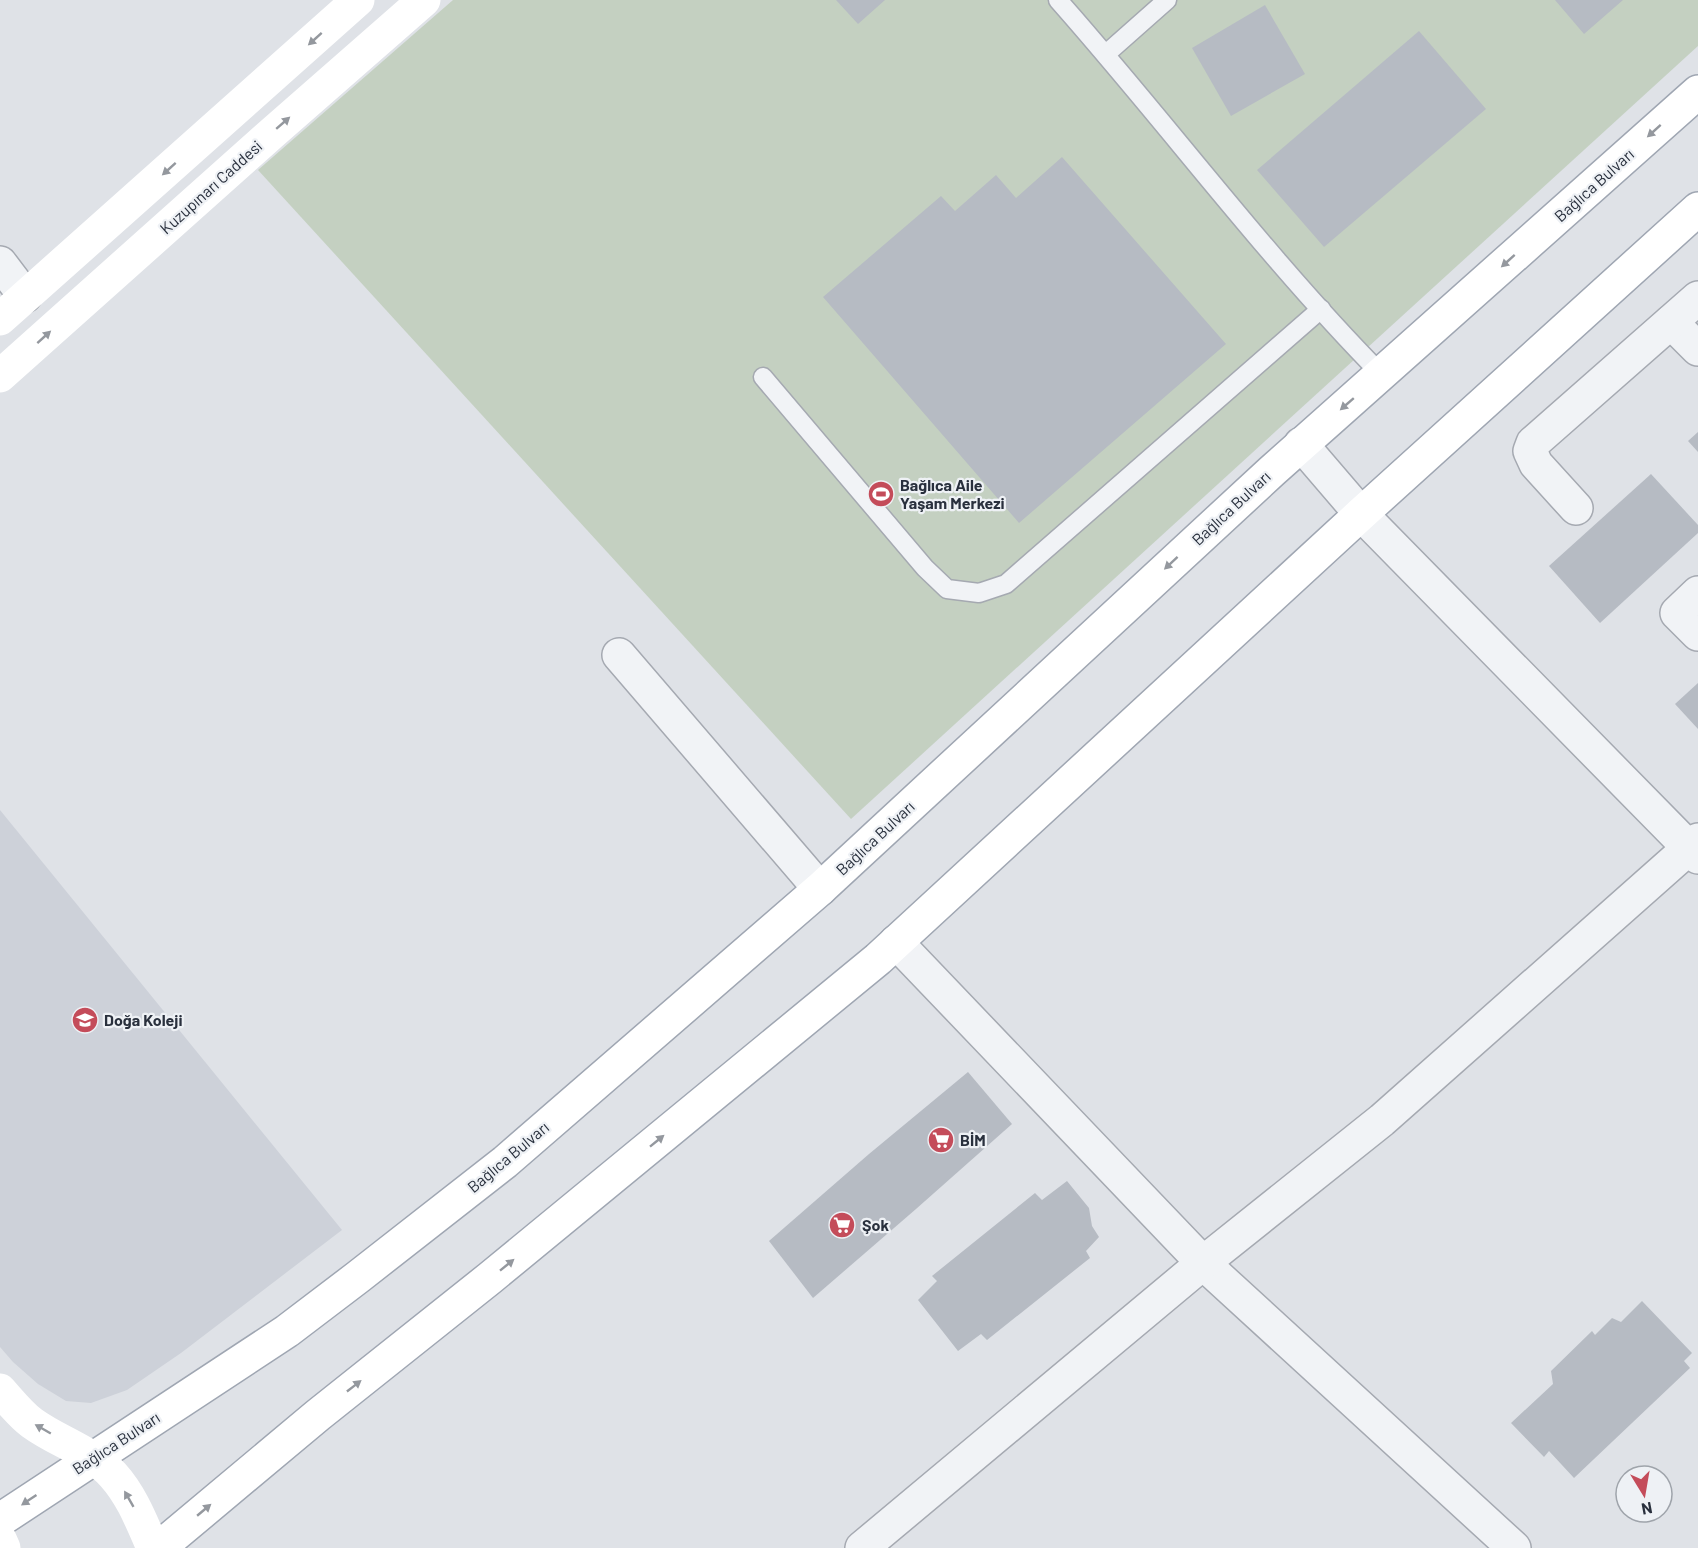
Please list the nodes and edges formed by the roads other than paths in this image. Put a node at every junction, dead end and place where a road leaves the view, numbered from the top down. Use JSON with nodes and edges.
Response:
{"nodes":[{"id":1,"x":358,"y":0,"type":"edge"},
{"id":2,"x":424,"y":0,"type":"edge"},
{"id":3,"x":1059,"y":0,"type":"edge"},
{"id":4,"x":1167,"y":0,"type":"edge"},
{"id":5,"x":1106,"y":54,"type":"junction"},
{"id":6,"x":1698,"y":92,"type":"edge"},
{"id":7,"x":1698,"y":209,"type":"edge"},
{"id":8,"x":0,"y":263,"type":"edge"},
{"id":9,"x":25,"y":296,"type":"junction"},
{"id":10,"x":1698,"y":298,"type":"edge"},
{"id":11,"x":1321,"y":309,"type":"junction"},
{"id":12,"x":0,"y":319,"type":"edge"},
{"id":13,"x":1671,"y":322,"type":"junction"},
{"id":14,"x":1698,"y":349,"type":"edge"},
{"id":15,"x":1381,"y":374,"type":"junction"},
{"id":16,"x":0,"y":376,"type":"edge"},
{"id":17,"x":763,"y":377,"type":"dead end"},
{"id":18,"x":1301,"y":444,"type":"junction"},
{"id":19,"x":1576,"y":508,"type":"dead end"},
{"id":20,"x":1361,"y":513,"type":"junction"},
{"id":21,"x":1698,"y":593,"type":"edge"},
{"id":22,"x":1698,"y":634,"type":"edge"},
{"id":23,"x":619,"y":655,"type":"dead end"},
{"id":24,"x":1695,"y":848,"type":"edge"},
{"id":25,"x":820,"y":889,"type":"junction"},
{"id":26,"x":896,"y":942,"type":"junction"},
{"id":27,"x":1203,"y":1263,"type":"junction"},
{"id":28,"x":0,"y":1390,"type":"edge"},
{"id":29,"x":93,"y":1458,"type":"junction"},
{"id":30,"x":0,"y":1520,"type":"edge"},
{"id":31,"x":0,"y":1539,"type":"edge"},
{"id":32,"x":4,"y":1548,"type":"edge"},
{"id":33,"x":153,"y":1548,"type":"edge"},
{"id":34,"x":159,"y":1548,"type":"edge"},
{"id":35,"x":862,"y":1548,"type":"edge"},
{"id":36,"x":1514,"y":1548,"type":"edge"}],
"edges":[{"from":1,"to":9,"type":"main road","one_way":true},
{"from":16,"to":2,"type":"main road","name":"Kuzupınarı Caddesi","one_way":true},
{"from":3,"to":5,"type":"lane"},
{"from":4,"to":5,"type":"lane"},
{"from":5,"to":11,"type":"lane"},
{"from":6,"to":15,"type":"main road","name":"Bağlıca Bulvarı","one_way":true},
{"from":7,"to":20,"type":"main road"},
{"from":8,"to":9,"type":"street"},
{"from":9,"to":12,"type":"main road"},
{"from":10,"to":13,"type":"street"},
{"from":11,"to":15,"type":"lane"},
{"from":11,"to":17,"type":"lane"},
{"from":13,"to":14,"type":"street"},
{"from":13,"to":19,"type":"street"},
{"from":15,"to":18,"type":"main road","name":"Bağlıca Bulvarı","one_way":true},
{"from":18,"to":20,"type":"street"},
{"from":18,"to":25,"type":"main road","name":"Bağlıca Bulvarı","one_way":true},
{"from":20,"to":24,"type":"street"},
{"from":20,"to":26,"type":"main road"},
{"from":21,"to":22,"type":"street"},
{"from":23,"to":25,"type":"street"},
{"from":24,"to":27,"type":"street"},
{"from":25,"to":29,"type":"main road","name":"Bağlıca Bulvarı"},
{"from":26,"to":27,"type":"street"},
{"from":34,"to":26,"type":"main road","one_way":true},
{"from":27,"to":35,"type":"street"},
{"from":27,"to":36,"type":"street"},
{"from":29,"to":28,"type":"main road","one_way":true},
{"from":29,"to":30,"type":"main road","name":"Bağlıca Bulvarı","one_way":true},
{"from":33,"to":29,"type":"main road","one_way":true},
{"from":31,"to":32,"type":"main road"}]}
